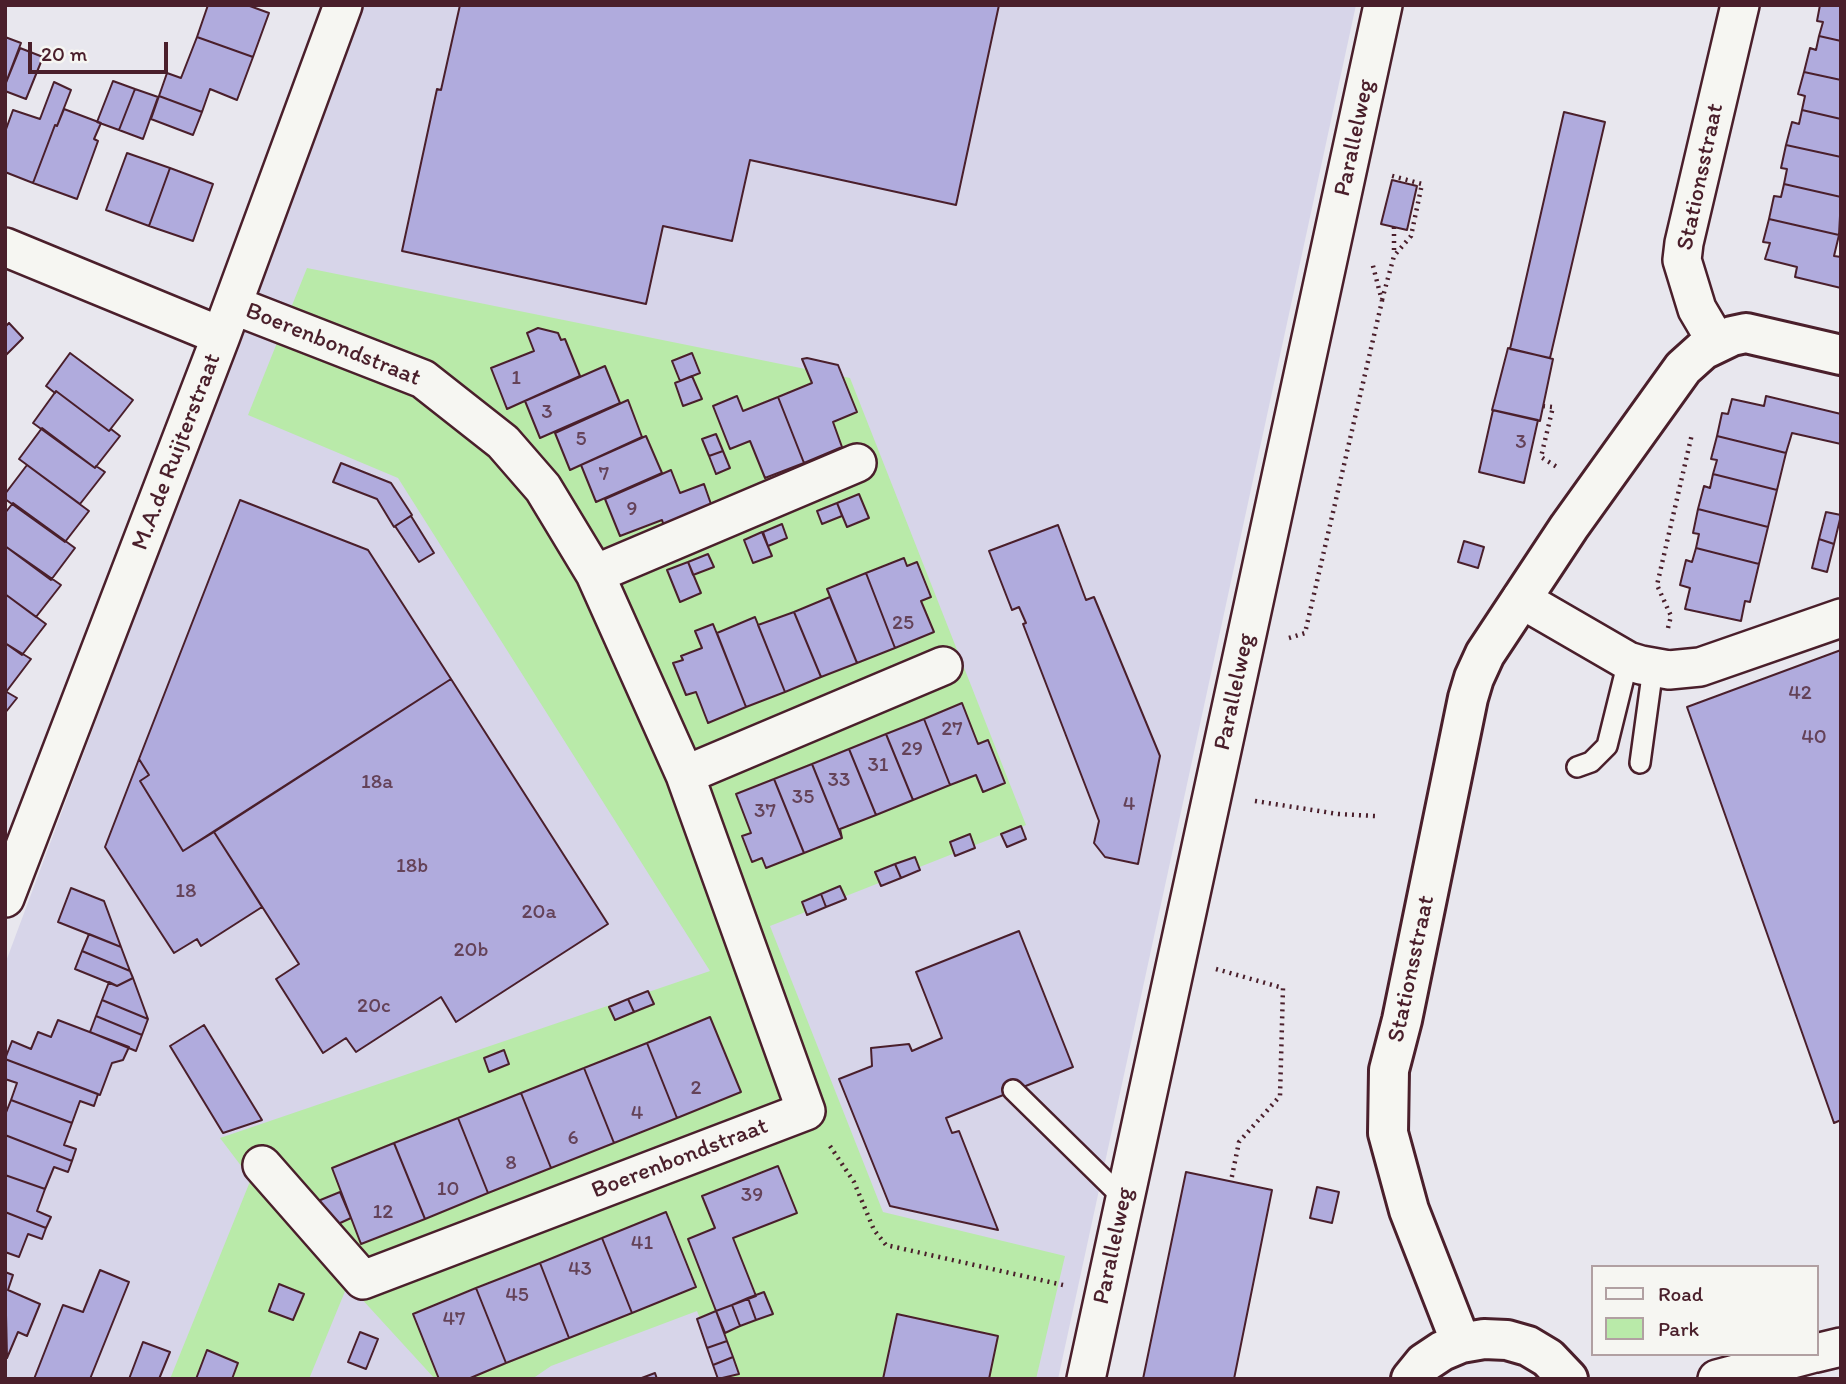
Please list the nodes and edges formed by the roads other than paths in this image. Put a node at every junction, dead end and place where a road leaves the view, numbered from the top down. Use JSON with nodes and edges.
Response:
{"nodes":[{"id":1,"x":344,"y":5,"type":"edge"},
{"id":2,"x":1383,"y":5,"type":"edge"},
{"id":3,"x":1740,"y":5,"type":"edge"},
{"id":4,"x":5,"y":247,"type":"edge"},
{"id":5,"x":227,"y":321,"type":"junction"},
{"id":6,"x":1717,"y":343,"type":"junction"},
{"id":7,"x":1841,"y":355,"type":"edge"},
{"id":8,"x":857,"y":463,"type":"dead end"},
{"id":9,"x":595,"y":574,"type":"junction"},
{"id":10,"x":1521,"y":600,"type":"junction"},
{"id":11,"x":1841,"y":618,"type":"edge"},
{"id":12,"x":1641,"y":665,"type":"junction"},
{"id":13,"x":943,"y":666,"type":"dead end"},
{"id":14,"x":1640,"y":764,"type":"dead end"},
{"id":15,"x":1577,"y":768,"type":"dead end"},
{"id":16,"x":685,"y":775,"type":"junction"},
{"id":17,"x":18,"y":827,"type":"edge"},
{"id":18,"x":5,"y":898,"type":"edge"},
{"id":19,"x":1013,"y":1090,"type":"dead end"},
{"id":20,"x":262,"y":1165,"type":"dead end"},
{"id":21,"x":1124,"y":1199,"type":"junction"},
{"id":22,"x":1461,"y":1342,"type":"junction"},
{"id":23,"x":1841,"y":1347,"type":"edge"},
{"id":24,"x":1818,"y":1353,"type":"edge"},
{"id":25,"x":1803,"y":1356,"type":"edge"},
{"id":26,"x":1086,"y":1379,"type":"edge"},
{"id":27,"x":1411,"y":1379,"type":"edge"},
{"id":28,"x":1568,"y":1379,"type":"edge"},
{"id":29,"x":1717,"y":1379,"type":"edge"}],
"edges":[{"from":1,"to":5,"type":"street","name":"M.A.de Ruijterstraat"},
{"from":2,"to":21,"type":"street","name":"Parallelweg"},
{"from":3,"to":6,"type":"street","name":"Stationsstraat"},
{"from":4,"to":5,"type":"street","name":"Boerenbondstraat"},
{"from":5,"to":9,"type":"street","name":"Boerenbondstraat"},
{"from":5,"to":17,"type":"street","name":"M.A.de Ruijterstraat"},
{"from":6,"to":7,"type":"street"},
{"from":6,"to":10,"type":"street","name":"Stationsstraat"},
{"from":8,"to":9,"type":"street"},
{"from":9,"to":16,"type":"street","name":"Boerenbondstraat"},
{"from":10,"to":12,"type":"street"},
{"from":10,"to":22,"type":"street","name":"Stationsstraat"},
{"from":11,"to":12,"type":"street"},
{"from":12,"to":14,"type":"lane"},
{"from":12,"to":15,"type":"lane"},
{"from":13,"to":16,"type":"street"},
{"from":16,"to":20,"type":"street","name":"Boerenbondstraat"},
{"from":17,"to":18,"type":"street","name":"M.A.de Ruijterstraat"},
{"from":19,"to":21,"type":"lane"},
{"from":21,"to":26,"type":"street","name":"Parallelweg"},
{"from":22,"to":27,"type":"street"},
{"from":22,"to":28,"type":"street"},
{"from":23,"to":24,"type":"street"},
{"from":25,"to":29,"type":"street"}]}
